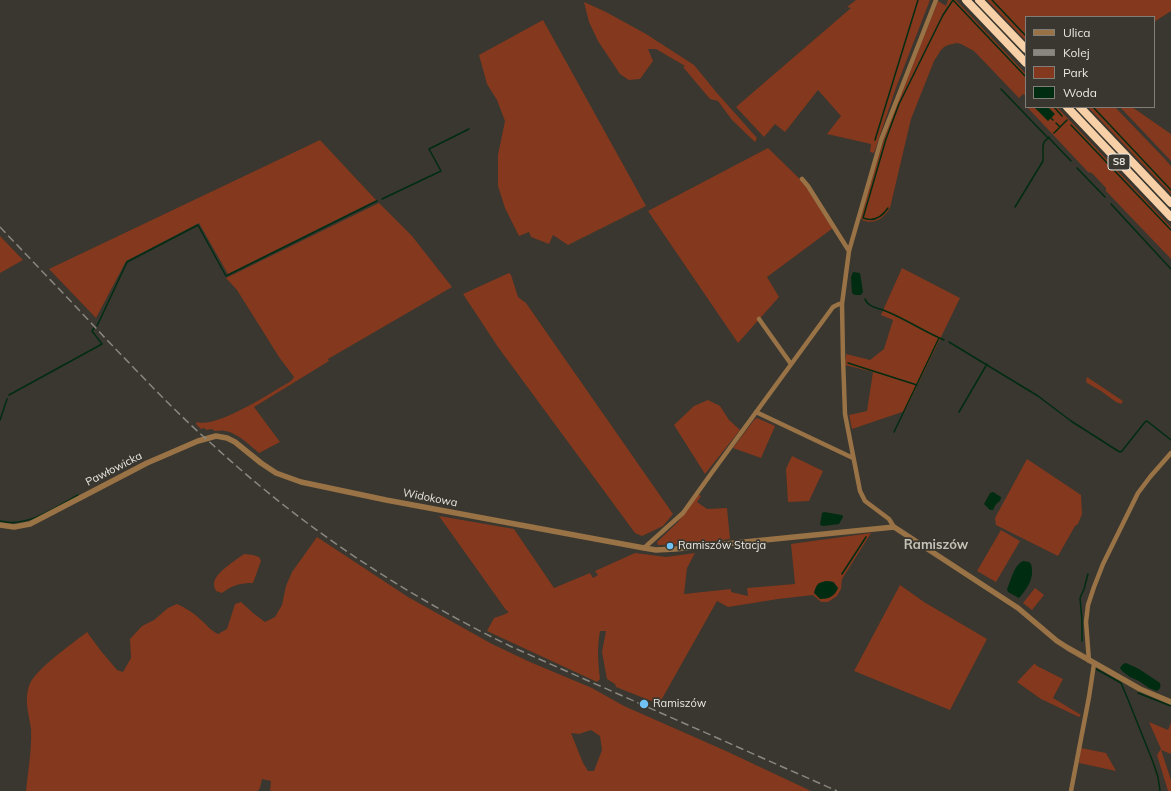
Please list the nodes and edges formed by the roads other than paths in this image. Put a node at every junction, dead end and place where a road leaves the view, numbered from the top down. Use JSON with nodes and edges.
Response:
{"nodes":[{"id":1,"x":936,"y":0,"type":"edge"},
{"id":2,"x":966,"y":0,"type":"edge"},
{"id":3,"x":979,"y":0,"type":"edge"},
{"id":4,"x":1025,"y":48,"type":"edge"},
{"id":5,"x":1025,"y":63,"type":"edge"},
{"id":6,"x":1068,"y":108,"type":"edge"},
{"id":7,"x":1081,"y":108,"type":"edge"},
{"id":8,"x":802,"y":179,"type":"dead end"},
{"id":9,"x":1171,"y":203,"type":"edge"},
{"id":10,"x":1171,"y":217,"type":"edge"},
{"id":11,"x":849,"y":251,"type":"junction"},
{"id":12,"x":842,"y":304,"type":"junction"},
{"id":13,"x":759,"y":319,"type":"dead end"},
{"id":14,"x":791,"y":364,"type":"junction"},
{"id":15,"x":756,"y":412,"type":"junction"},
{"id":16,"x":238,"y":444,"type":"joint"},
{"id":17,"x":1171,"y":453,"type":"edge"},
{"id":18,"x":853,"y":458,"type":"junction"},
{"id":19,"x":0,"y":525,"type":"edge"},
{"id":20,"x":894,"y":527,"type":"junction"},
{"id":21,"x":644,"y":548,"type":"junction"},
{"id":22,"x":1092,"y":662,"type":"junction"},
{"id":23,"x":1171,"y":702,"type":"edge"},
{"id":24,"x":1071,"y":791,"type":"edge"}],
"edges":[{"from":1,"to":11,"type":"street"},
{"from":2,"to":5,"type":"highway"},
{"from":3,"to":4,"type":"highway"},
{"from":6,"to":10,"type":"highway","number":"S8"},
{"from":7,"to":9,"type":"highway","number":"S8"},
{"from":8,"to":11,"type":"street"},
{"from":11,"to":12,"type":"street"},
{"from":12,"to":14,"type":"street"},
{"from":12,"to":18,"type":"street"},
{"from":13,"to":14,"type":"street"},
{"from":14,"to":15,"type":"street"},
{"from":15,"to":18,"type":"street"},
{"from":15,"to":21,"type":"street"},
{"from":16,"to":19,"type":"street","name":"Pawłowicka"},
{"from":16,"to":21,"type":"street","name":"Widokowa"},
{"from":17,"to":22,"type":"street"},
{"from":18,"to":20,"type":"street"},
{"from":20,"to":21,"type":"street","name":"Widokowa"},
{"from":20,"to":22,"type":"street"},
{"from":22,"to":23,"type":"street"},
{"from":22,"to":24,"type":"street"}]}
